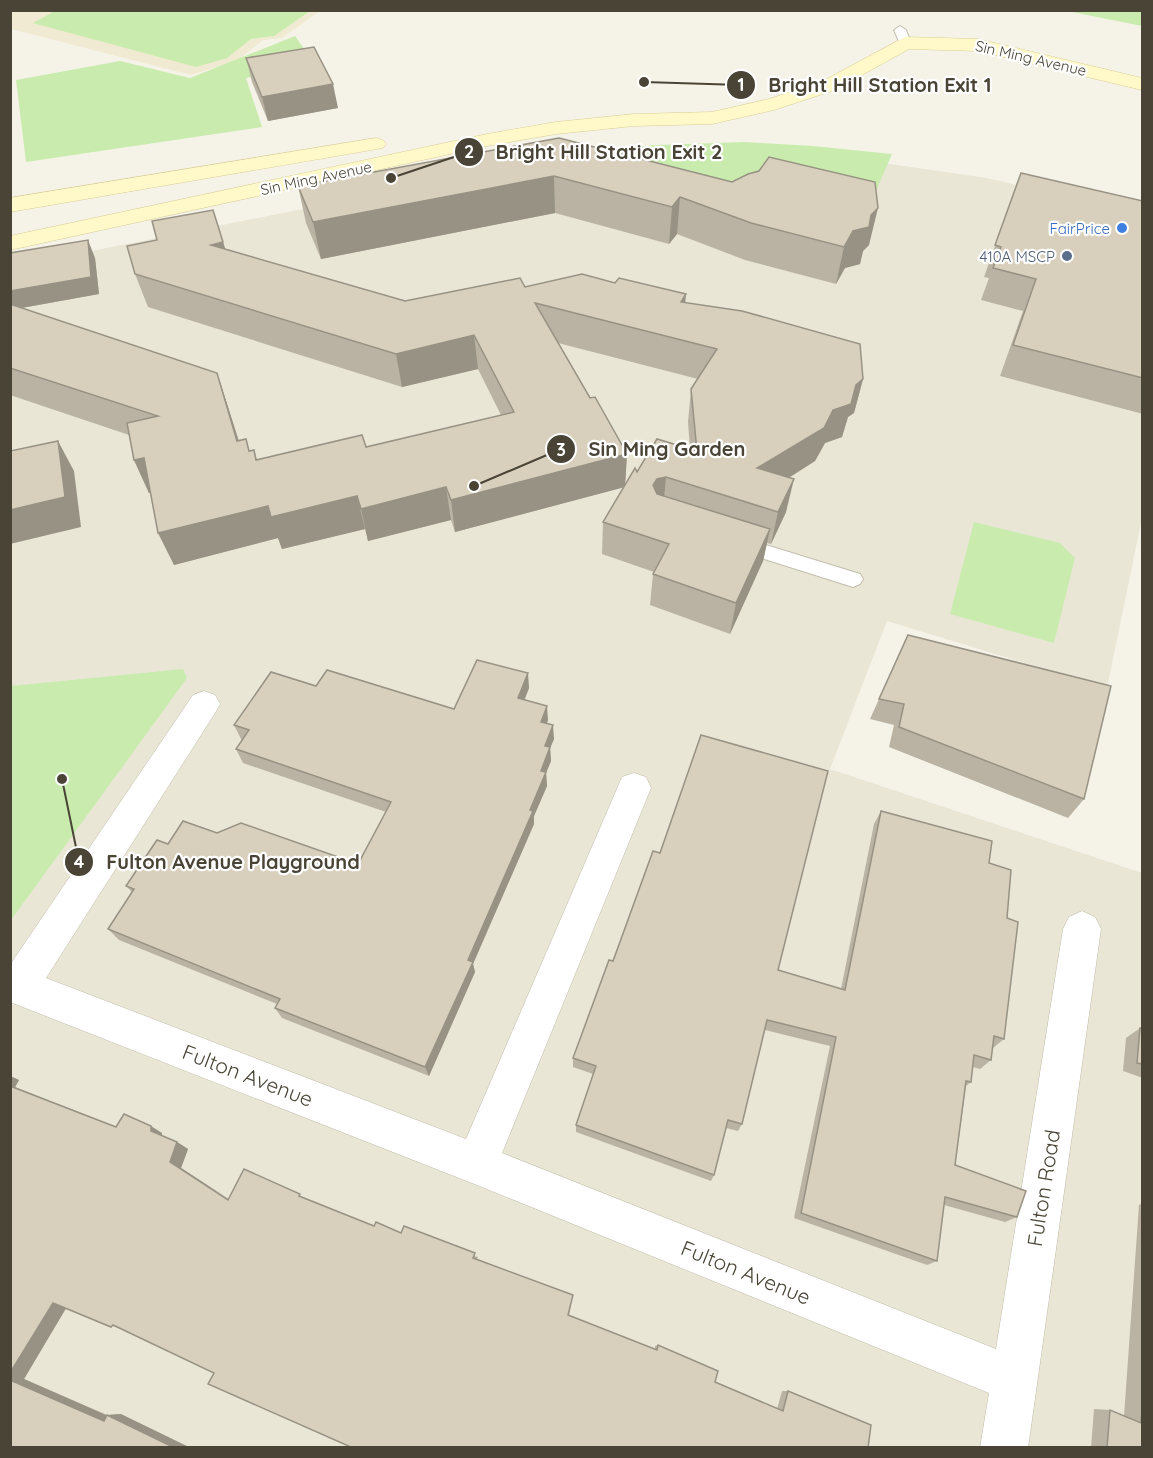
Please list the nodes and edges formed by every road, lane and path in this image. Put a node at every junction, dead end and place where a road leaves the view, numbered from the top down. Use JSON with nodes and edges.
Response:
{"nodes":[{"id":1,"x":902,"y":36,"type":"junction"},
{"id":2,"x":826,"y":65,"type":"dead end"},
{"id":3,"x":1143,"y":69,"type":"edge"},
{"id":4,"x":1143,"y":84,"type":"edge"},
{"id":5,"x":641,"y":101,"type":"dead end"},
{"id":6,"x":10,"y":205,"type":"edge"},
{"id":7,"x":10,"y":243,"type":"edge"},
{"id":8,"x":717,"y":537,"type":"edge"},
{"id":9,"x":853,"y":579,"type":"dead end"},
{"id":10,"x":204,"y":704,"type":"dead end"},
{"id":11,"x":634,"y":788,"type":"dead end"},
{"id":12,"x":1082,"y":929,"type":"dead end"},
{"id":13,"x":15,"y":984,"type":"edge"},
{"id":14,"x":477,"y":1164,"type":"junction"},
{"id":15,"x":1015,"y":1380,"type":"junction"},
{"id":16,"x":1004,"y":1448,"type":"edge"}],
"edges":[{"from":1,"to":2,"type":"main road","name":"Sin Ming Avenue"},
{"from":1,"to":3,"type":"main road","name":"Sin Ming Avenue"},
{"from":1,"to":4,"type":"main road","name":"Sin Ming Avenue"},
{"from":1,"to":7,"type":"main road","name":"Sin Ming Avenue"},
{"from":5,"to":6,"type":"main road","name":"Sin Ming Avenue"},
{"from":8,"to":9,"type":"lane"},
{"from":10,"to":13,"type":"street","name":"Fulton Avenue"},
{"from":11,"to":14,"type":"street"},
{"from":12,"to":15,"type":"street","name":"Fulton Road"},
{"from":13,"to":14,"type":"street","name":"Fulton Avenue"},
{"from":14,"to":15,"type":"street","name":"Fulton Avenue"},
{"from":15,"to":16,"type":"street","name":"Fulton Road"}]}
